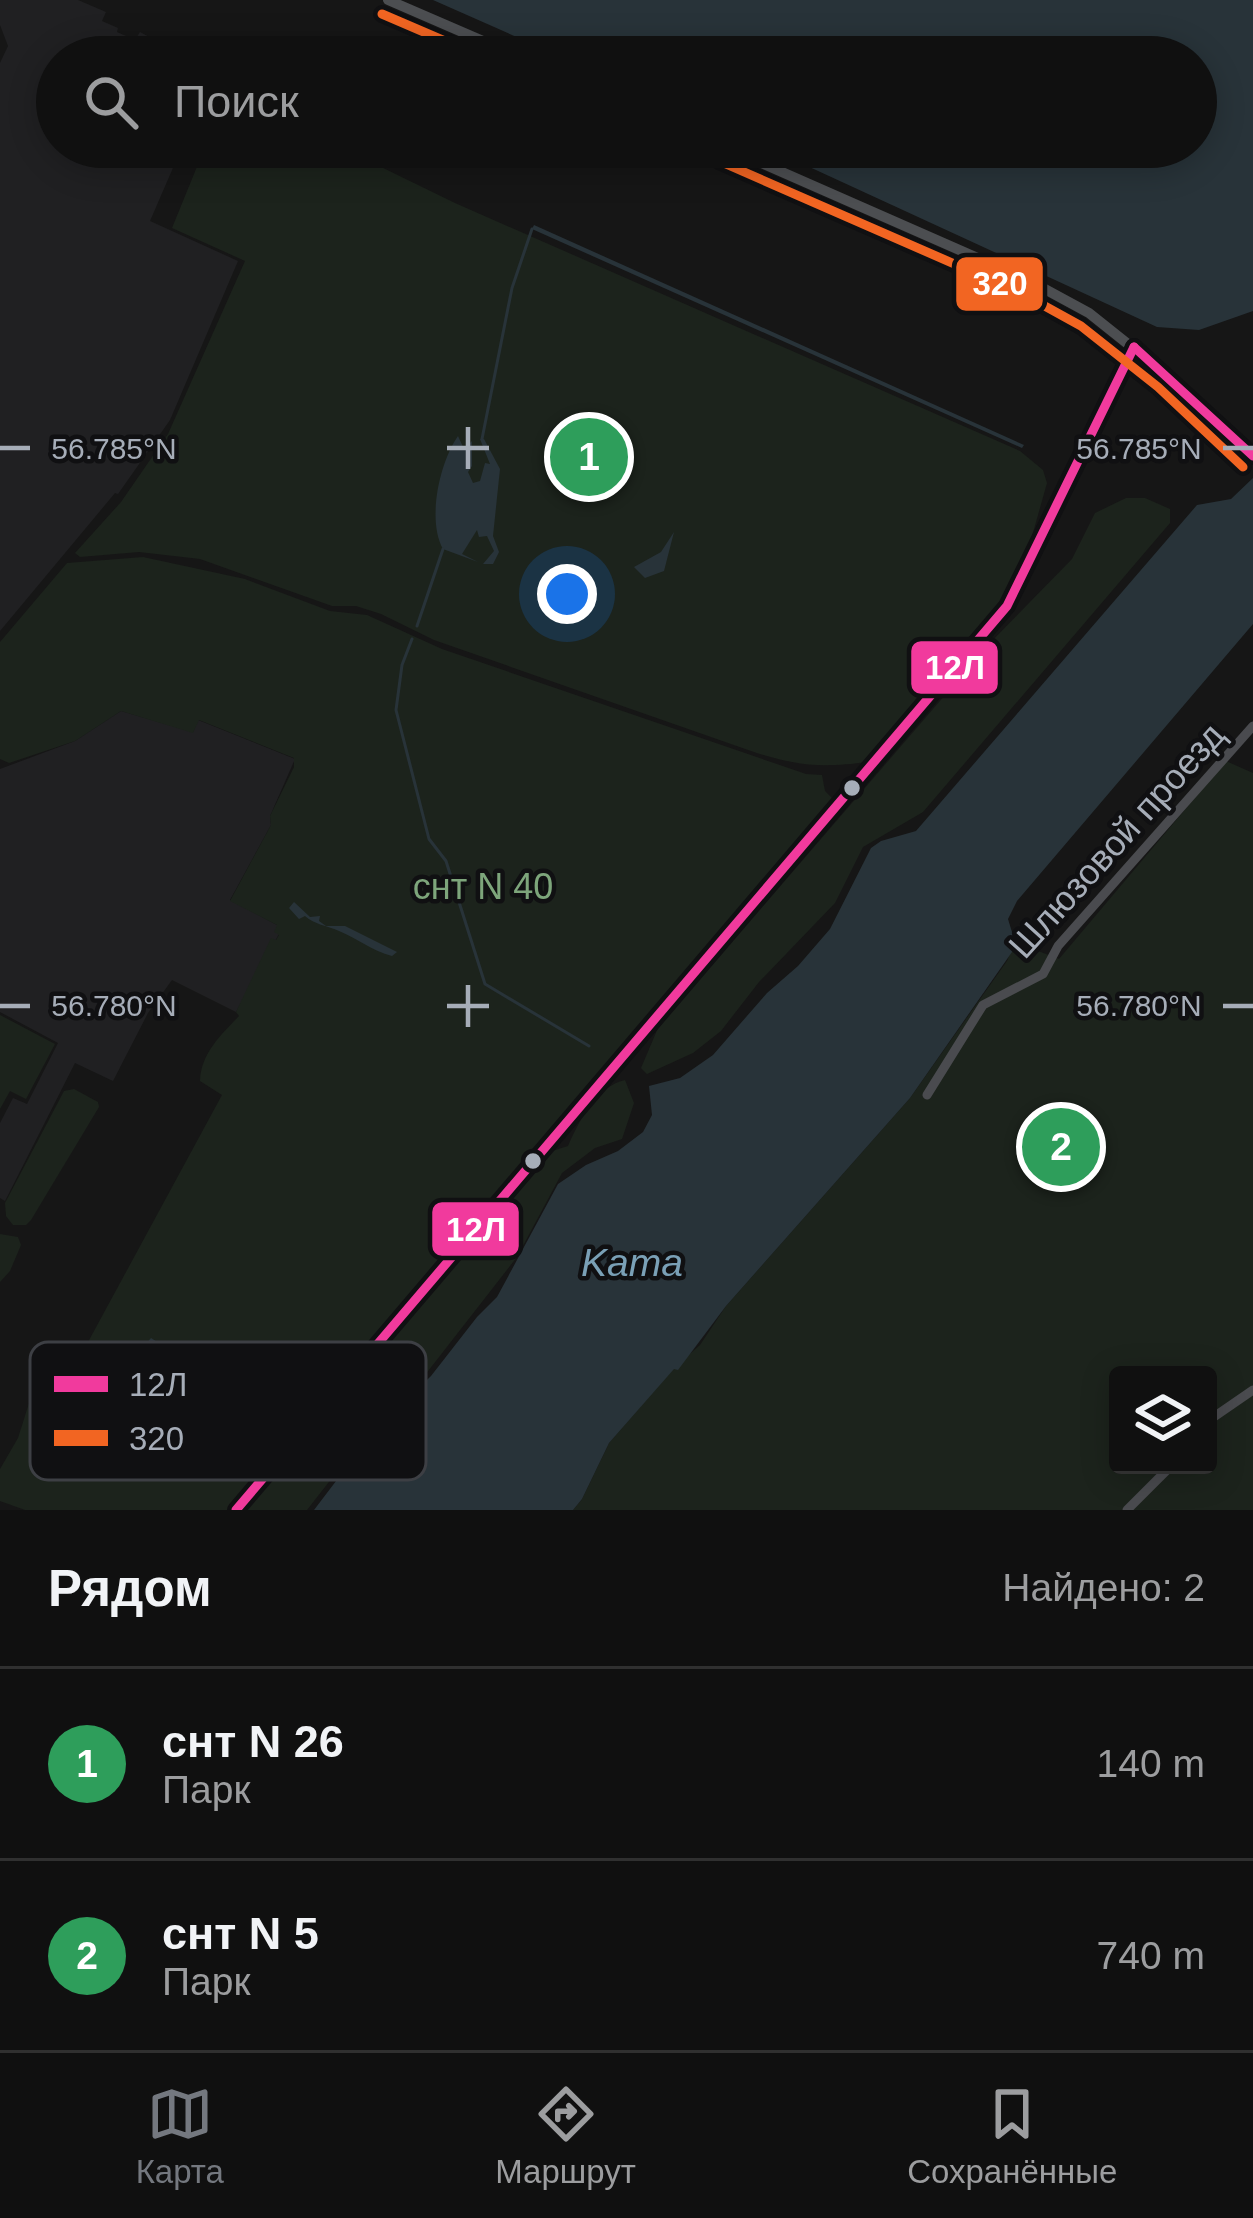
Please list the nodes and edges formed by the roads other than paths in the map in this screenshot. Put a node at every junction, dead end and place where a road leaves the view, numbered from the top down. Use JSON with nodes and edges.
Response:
{"nodes":[{"id":1,"x":388,"y":0,"type":"edge"},
{"id":2,"x":471,"y":36,"type":"edge"},
{"id":3,"x":773,"y":168,"type":"edge"},
{"id":4,"x":1134,"y":347,"type":"junction"},
{"id":5,"x":1253,"y":457,"type":"edge"},
{"id":6,"x":1253,"y":726,"type":"edge"},
{"id":7,"x":927,"y":1095,"type":"dead end"},
{"id":8,"x":380,"y":1342,"type":"edge"},
{"id":9,"x":1253,"y":1390,"type":"edge"},
{"id":10,"x":1217,"y":1415,"type":"edge"},
{"id":11,"x":1163,"y":1474,"type":"edge"},
{"id":12,"x":262,"y":1480,"type":"edge"},
{"id":13,"x":236,"y":1510,"type":"edge"},
{"id":14,"x":1127,"y":1510,"type":"edge"}],
"edges":[{"from":1,"to":2,"type":"main road"},
{"from":3,"to":4,"type":"main road"},
{"from":4,"to":5,"type":"main road"},
{"from":4,"to":8,"type":"street"},
{"from":6,"to":7,"type":"street","name":"Шлюзовой проезд"},
{"from":9,"to":10,"type":"street"},
{"from":11,"to":14,"type":"street"},
{"from":12,"to":13,"type":"street"}]}
